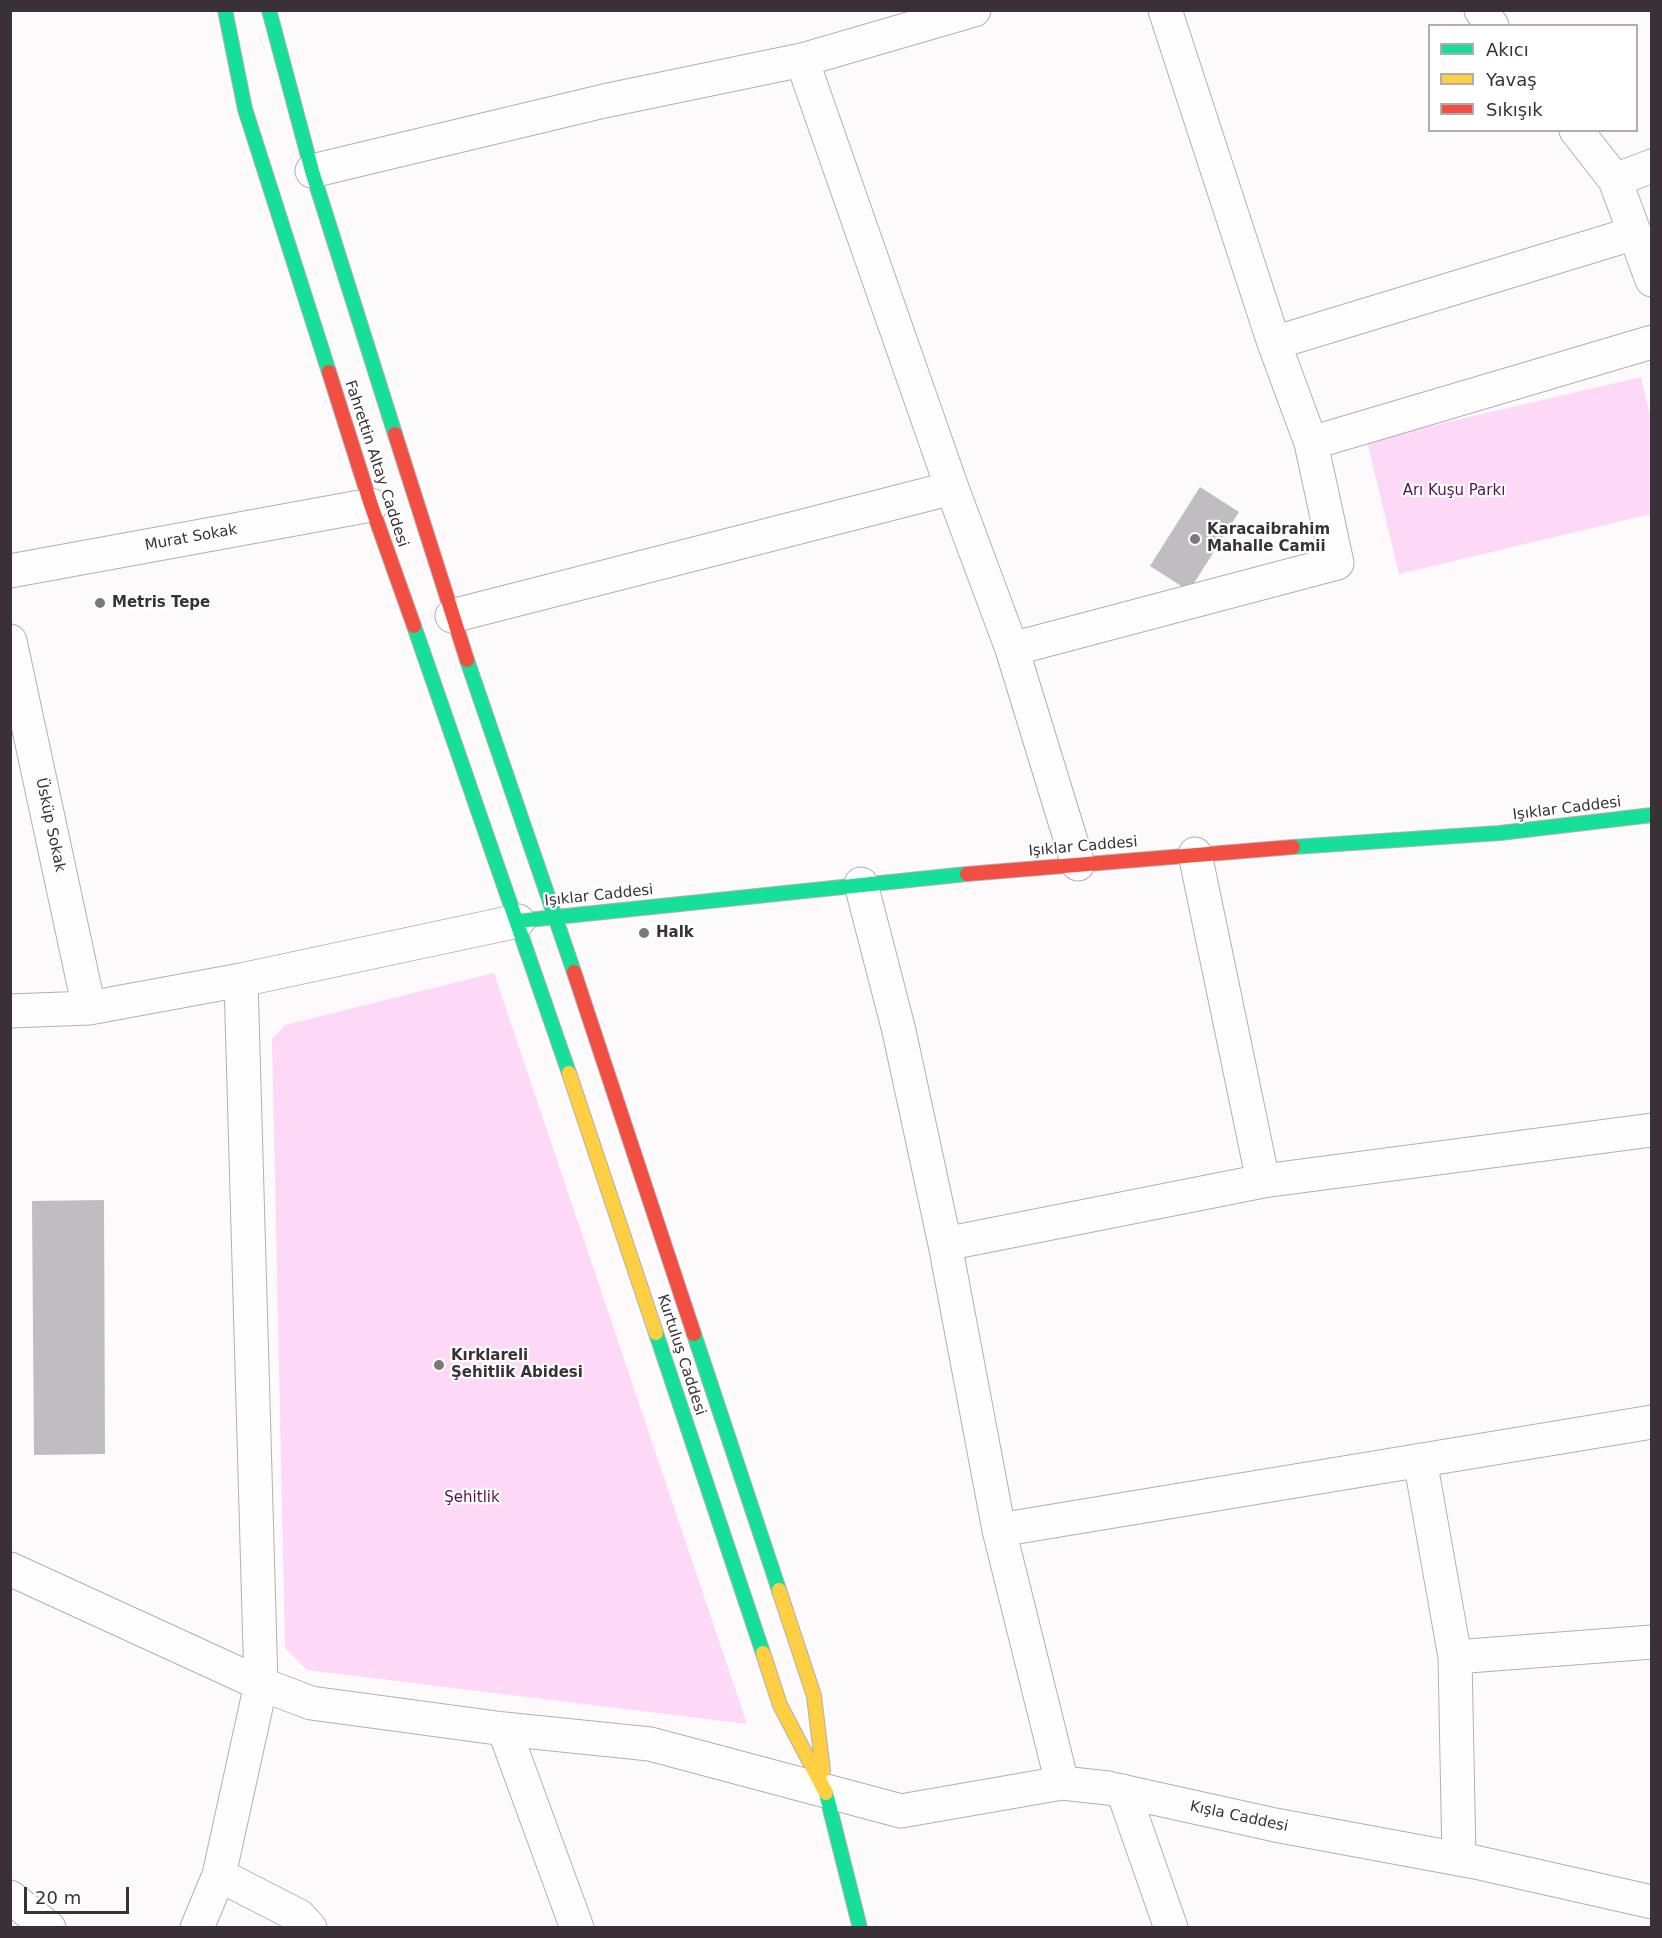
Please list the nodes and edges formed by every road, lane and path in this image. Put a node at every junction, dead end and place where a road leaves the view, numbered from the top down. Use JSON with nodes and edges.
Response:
{"nodes":[{"id":1,"x":225,"y":10,"type":"edge"},
{"id":2,"x":269,"y":10,"type":"edge"},
{"id":3,"x":974,"y":10,"type":"edge"},
{"id":4,"x":1165,"y":10,"type":"edge"},
{"id":5,"x":1480,"y":10,"type":"edge"},
{"id":6,"x":1490,"y":24,"type":"edge"},
{"id":7,"x":802,"y":60,"type":"junction"},
{"id":8,"x":1578,"y":132,"type":"edge"},
{"id":9,"x":1652,"y":166,"type":"edge"},
{"id":10,"x":312,"y":171,"type":"junction"},
{"id":11,"x":1615,"y":180,"type":"junction"},
{"id":12,"x":1635,"y":233,"type":"junction"},
{"id":13,"x":1652,"y":280,"type":"edge"},
{"id":14,"x":1652,"y":342,"type":"edge"},
{"id":15,"x":1274,"y":343,"type":"junction"},
{"id":16,"x":1311,"y":443,"type":"junction"},
{"id":17,"x":952,"y":488,"type":"junction"},
{"id":18,"x":371,"y":505,"type":"junction"},
{"id":19,"x":10,"y":571,"type":"edge"},
{"id":20,"x":452,"y":616,"type":"junction"},
{"id":21,"x":10,"y":641,"type":"edge"},
{"id":22,"x":1012,"y":649,"type":"junction"},
{"id":23,"x":1652,"y":815,"type":"edge"},
{"id":24,"x":1195,"y":854,"type":"junction"},
{"id":25,"x":1078,"y":864,"type":"junction"},
{"id":26,"x":861,"y":884,"type":"junction"},
{"id":27,"x":556,"y":917,"type":"junction"},
{"id":28,"x":518,"y":921,"type":"junction"},
{"id":29,"x":241,"y":980,"type":"junction"},
{"id":30,"x":89,"y":1008,"type":"junction"},
{"id":31,"x":10,"y":1011,"type":"edge"},
{"id":32,"x":1652,"y":1130,"type":"edge"},
{"id":33,"x":1263,"y":1181,"type":"junction"},
{"id":34,"x":945,"y":1244,"type":"junction"},
{"id":35,"x":1652,"y":1422,"type":"edge"},
{"id":36,"x":1420,"y":1460,"type":"junction"},
{"id":37,"x":999,"y":1530,"type":"junction"},
{"id":38,"x":10,"y":1569,"type":"edge"},
{"id":39,"x":1652,"y":1642,"type":"edge"},
{"id":40,"x":1455,"y":1657,"type":"junction"},
{"id":41,"x":261,"y":1684,"type":"junction"},
{"id":42,"x":504,"y":1729,"type":"junction"},
{"id":43,"x":1062,"y":1783,"type":"junction"},
{"id":44,"x":1123,"y":1791,"type":"junction"},
{"id":45,"x":826,"y":1793,"type":"junction"},
{"id":46,"x":1459,"y":1859,"type":"junction"},
{"id":47,"x":219,"y":1875,"type":"junction"},
{"id":48,"x":10,"y":1898,"type":"edge"},
{"id":49,"x":1652,"y":1902,"type":"edge"},
{"id":50,"x":49,"y":1928,"type":"edge"},
{"id":51,"x":197,"y":1928,"type":"edge"},
{"id":52,"x":310,"y":1928,"type":"edge"},
{"id":53,"x":577,"y":1928,"type":"edge"},
{"id":54,"x":860,"y":1928,"type":"edge"},
{"id":55,"x":1171,"y":1928,"type":"edge"}],
"edges":[{"from":1,"to":18,"type":"main road","name":"Fahrettin Altay Caddesi"},
{"from":2,"to":10,"type":"main road","name":"Fahrettin Altay Caddesi"},
{"from":3,"to":7,"type":"street"},
{"from":4,"to":15,"type":"street"},
{"from":5,"to":6,"type":"street"},
{"from":7,"to":10,"type":"street"},
{"from":7,"to":17,"type":"street"},
{"from":8,"to":11,"type":"street"},
{"from":9,"to":11,"type":"street"},
{"from":10,"to":20,"type":"main road","name":"Fahrettin Altay Caddesi"},
{"from":11,"to":12,"type":"street"},
{"from":12,"to":13,"type":"street"},
{"from":12,"to":15,"type":"street"},
{"from":14,"to":16,"type":"street"},
{"from":15,"to":16,"type":"street"},
{"from":16,"to":22,"type":"street"},
{"from":17,"to":20,"type":"street"},
{"from":17,"to":22,"type":"street"},
{"from":18,"to":19,"type":"street","name":"Murat Sokak"},
{"from":18,"to":28,"type":"main road","name":"Fahrettin Altay Caddesi"},
{"from":20,"to":27,"type":"main road","name":"Fahrettin Altay Caddesi"},
{"from":21,"to":30,"type":"street","name":"Üsküp Sokak"},
{"from":22,"to":25,"type":"street"},
{"from":23,"to":24,"type":"main road","name":"Işıklar Caddesi"},
{"from":24,"to":25,"type":"main road","name":"Işıklar Caddesi"},
{"from":24,"to":33,"type":"street"},
{"from":25,"to":26,"type":"main road","name":"Işıklar Caddesi"},
{"from":26,"to":27,"type":"main road","name":"Işıklar Caddesi"},
{"from":26,"to":34,"type":"street"},
{"from":27,"to":28,"type":"main road","name":"Işıklar Caddesi"},
{"from":27,"to":45,"type":"main road","name":"Kurtuluş Caddesi"},
{"from":28,"to":29,"type":"street"},
{"from":28,"to":45,"type":"main road","name":"Kurtuluş Caddesi"},
{"from":29,"to":30,"type":"street"},
{"from":29,"to":41,"type":"street"},
{"from":30,"to":31,"type":"street"},
{"from":32,"to":33,"type":"street"},
{"from":33,"to":34,"type":"street"},
{"from":34,"to":37,"type":"street"},
{"from":35,"to":36,"type":"street"},
{"from":36,"to":37,"type":"street"},
{"from":36,"to":40,"type":"street"},
{"from":37,"to":43,"type":"street"},
{"from":38,"to":41,"type":"street","name":"Kışla Caddesi"},
{"from":39,"to":40,"type":"street"},
{"from":40,"to":46,"type":"street"},
{"from":41,"to":42,"type":"street","name":"Kışla Caddesi"},
{"from":41,"to":47,"type":"street"},
{"from":42,"to":45,"type":"street","name":"Kışla Caddesi"},
{"from":42,"to":53,"type":"street"},
{"from":43,"to":44,"type":"street","name":"Kışla Caddesi"},
{"from":43,"to":45,"type":"street","name":"Kışla Caddesi"},
{"from":44,"to":46,"type":"street","name":"Kışla Caddesi"},
{"from":44,"to":55,"type":"street"},
{"from":45,"to":54,"type":"main road","name":"Kurtuluş Caddesi"},
{"from":46,"to":49,"type":"street","name":"Kışla Caddesi"},
{"from":47,"to":51,"type":"street"},
{"from":47,"to":52,"type":"street"},
{"from":48,"to":50,"type":"street"}]}
